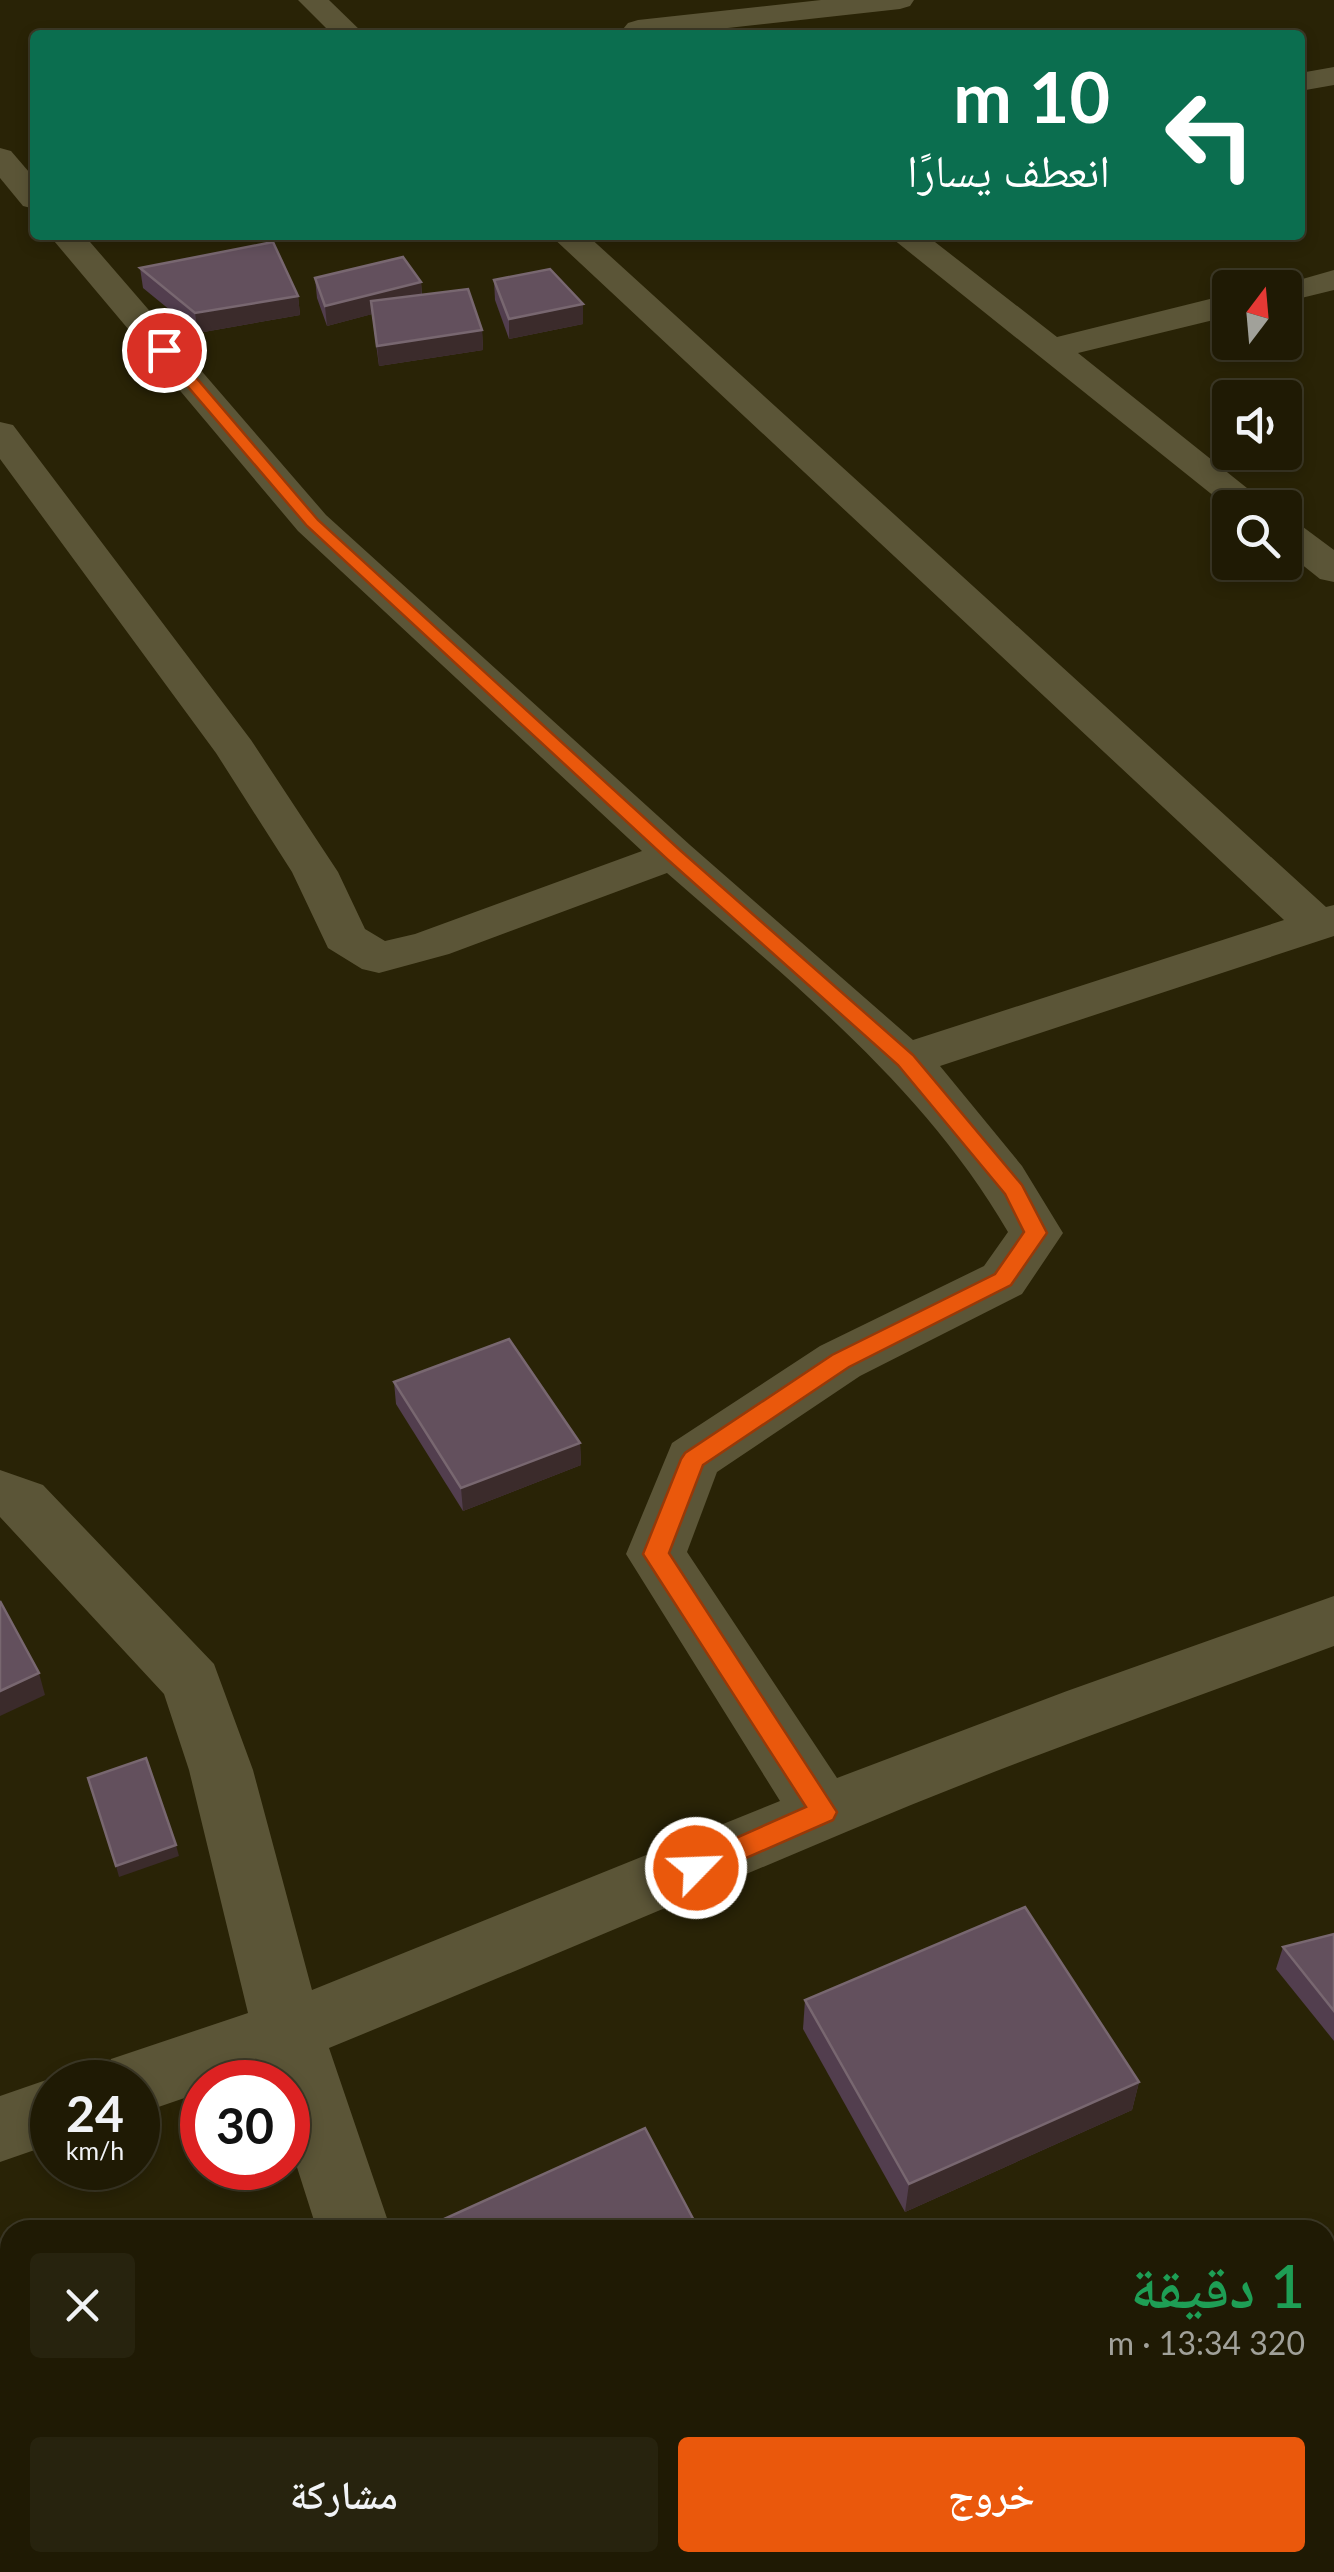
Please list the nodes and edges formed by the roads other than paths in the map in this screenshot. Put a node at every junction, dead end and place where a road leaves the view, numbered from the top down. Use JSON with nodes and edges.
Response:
{"nodes":[{"id":1,"x":312,"y":0,"type":"edge"},
{"id":2,"x":900,"y":0,"type":"edge"},
{"id":3,"x":616,"y":8,"type":"dead end"},
{"id":4,"x":345,"y":30,"type":"edge"},
{"id":5,"x":640,"y":30,"type":"edge"},
{"id":6,"x":658,"y":30,"type":"edge"},
{"id":7,"x":1334,"y":76,"type":"edge"},
{"id":8,"x":1305,"y":81,"type":"edge"},
{"id":9,"x":0,"y":158,"type":"edge"},
{"id":10,"x":30,"y":193,"type":"edge"},
{"id":11,"x":70,"y":240,"type":"edge"},
{"id":12,"x":573,"y":240,"type":"edge"},
{"id":13,"x":911,"y":240,"type":"edge"},
{"id":14,"x":1334,"y":280,"type":"edge"},
{"id":15,"x":1302,"y":288,"type":"edge"},
{"id":16,"x":1212,"y":310,"type":"edge"},
{"id":17,"x":1050,"y":349,"type":"junction"},
{"id":18,"x":0,"y":434,"type":"edge"},
{"id":19,"x":1230,"y":490,"type":"edge"},
{"id":20,"x":1302,"y":545,"type":"edge"},
{"id":21,"x":1334,"y":570,"type":"edge"},
{"id":22,"x":674,"y":855,"type":"junction"},
{"id":23,"x":1326,"y":923,"type":"edge"},
{"id":24,"x":906,"y":1060,"type":"junction"},
{"id":25,"x":0,"y":1493,"type":"edge"},
{"id":26,"x":1334,"y":1621,"type":"edge"},
{"id":27,"x":824,"y":1812,"type":"junction"},
{"id":28,"x":288,"y":2032,"type":"junction"},
{"id":29,"x":160,"y":2074,"type":"edge"},
{"id":30,"x":0,"y":2091,"type":"edge"},
{"id":31,"x":30,"y":2091,"type":"edge"},
{"id":32,"x":30,"y":2119,"type":"edge"},
{"id":33,"x":0,"y":2129,"type":"edge"},
{"id":34,"x":351,"y":2220,"type":"edge"}],
"edges":[{"from":1,"to":4,"type":"street"},
{"from":2,"to":6,"type":"street"},
{"from":3,"to":5,"type":"street"},
{"from":7,"to":8,"type":"street"},
{"from":9,"to":10,"type":"street"},
{"from":11,"to":22,"type":"street"},
{"from":12,"to":23,"type":"street"},
{"from":13,"to":17,"type":"street"},
{"from":14,"to":15,"type":"street"},
{"from":16,"to":17,"type":"street"},
{"from":17,"to":19,"type":"street"},
{"from":18,"to":22,"type":"street"},
{"from":20,"to":21,"type":"street"},
{"from":22,"to":24,"type":"street"},
{"from":23,"to":24,"type":"street"},
{"from":24,"to":27,"type":"street"},
{"from":25,"to":28,"type":"street"},
{"from":26,"to":27,"type":"street"},
{"from":27,"to":28,"type":"street"},
{"from":28,"to":29,"type":"street"},
{"from":28,"to":34,"type":"street"},
{"from":30,"to":31,"type":"street"},
{"from":32,"to":33,"type":"street"}]}
